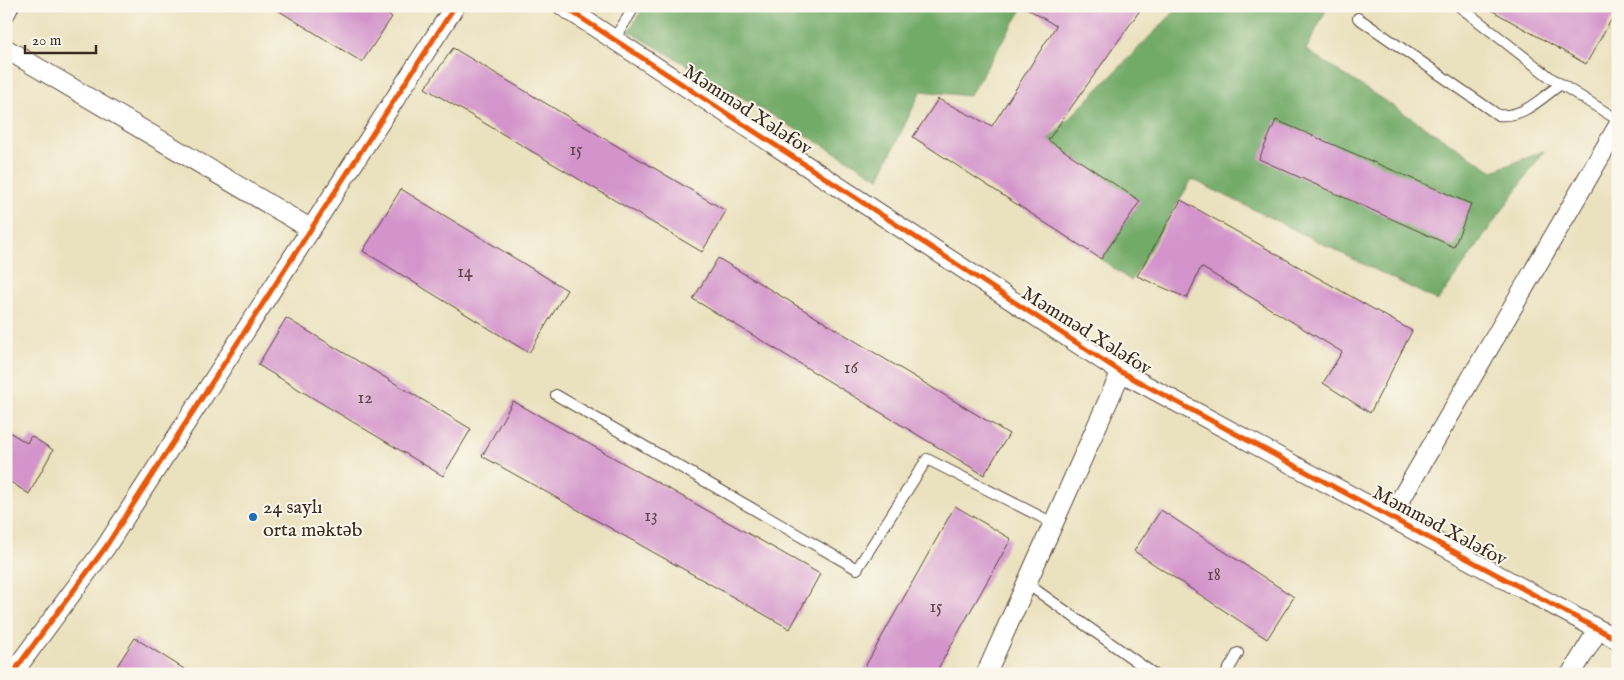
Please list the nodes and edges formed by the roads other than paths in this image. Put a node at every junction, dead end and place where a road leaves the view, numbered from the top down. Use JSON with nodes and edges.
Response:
{"nodes":[{"id":1,"x":9,"y":6,"type":"edge"},
{"id":2,"x":455,"y":6,"type":"edge"},
{"id":3,"x":563,"y":6,"type":"edge"},
{"id":4,"x":635,"y":6,"type":"edge"},
{"id":5,"x":1459,"y":6,"type":"edge"},
{"id":6,"x":6,"y":12,"type":"edge"},
{"id":7,"x":1358,"y":18,"type":"dead end"},
{"id":8,"x":614,"y":39,"type":"junction"},
{"id":9,"x":6,"y":49,"type":"edge"},
{"id":10,"x":1561,"y":84,"type":"junction"},
{"id":11,"x":1618,"y":120,"type":"edge"},
{"id":12,"x":1618,"y":126,"type":"edge"},
{"id":13,"x":311,"y":229,"type":"junction"},
{"id":14,"x":1121,"y":372,"type":"junction"},
{"id":15,"x":556,"y":395,"type":"dead end"},
{"id":16,"x":1391,"y":516,"type":"junction"},
{"id":17,"x":1053,"y":523,"type":"junction"},
{"id":18,"x":1026,"y":584,"type":"junction"},
{"id":19,"x":1598,"y":630,"type":"junction"},
{"id":20,"x":1618,"y":640,"type":"edge"},
{"id":21,"x":1238,"y":653,"type":"dead end"},
{"id":22,"x":11,"y":669,"type":"edge"},
{"id":23,"x":986,"y":674,"type":"edge"},
{"id":24,"x":1154,"y":674,"type":"edge"},
{"id":25,"x":1226,"y":674,"type":"edge"},
{"id":26,"x":1571,"y":674,"type":"edge"}],
"edges":[{"from":1,"to":6,"type":"street"},
{"from":2,"to":13,"type":"street"},
{"from":3,"to":8,"type":"street","name":"Məmməd Xələfov"},
{"from":4,"to":8,"type":"lane"},
{"from":5,"to":10,"type":"lane"},
{"from":7,"to":10,"type":"lane"},
{"from":8,"to":14,"type":"street","name":"Məmməd Xələfov"},
{"from":9,"to":13,"type":"street"},
{"from":10,"to":11,"type":"lane"},
{"from":12,"to":16,"type":"street"},
{"from":13,"to":22,"type":"street"},
{"from":14,"to":16,"type":"street","name":"Məmməd Xələfov"},
{"from":14,"to":17,"type":"street"},
{"from":15,"to":17,"type":"lane"},
{"from":16,"to":19,"type":"street","name":"Məmməd Xələfov"},
{"from":17,"to":18,"type":"street"},
{"from":18,"to":23,"type":"street"},
{"from":18,"to":24,"type":"lane"},
{"from":19,"to":20,"type":"street","name":"Məmməd Xələfov"},
{"from":19,"to":26,"type":"street"},
{"from":21,"to":25,"type":"lane"}]}
